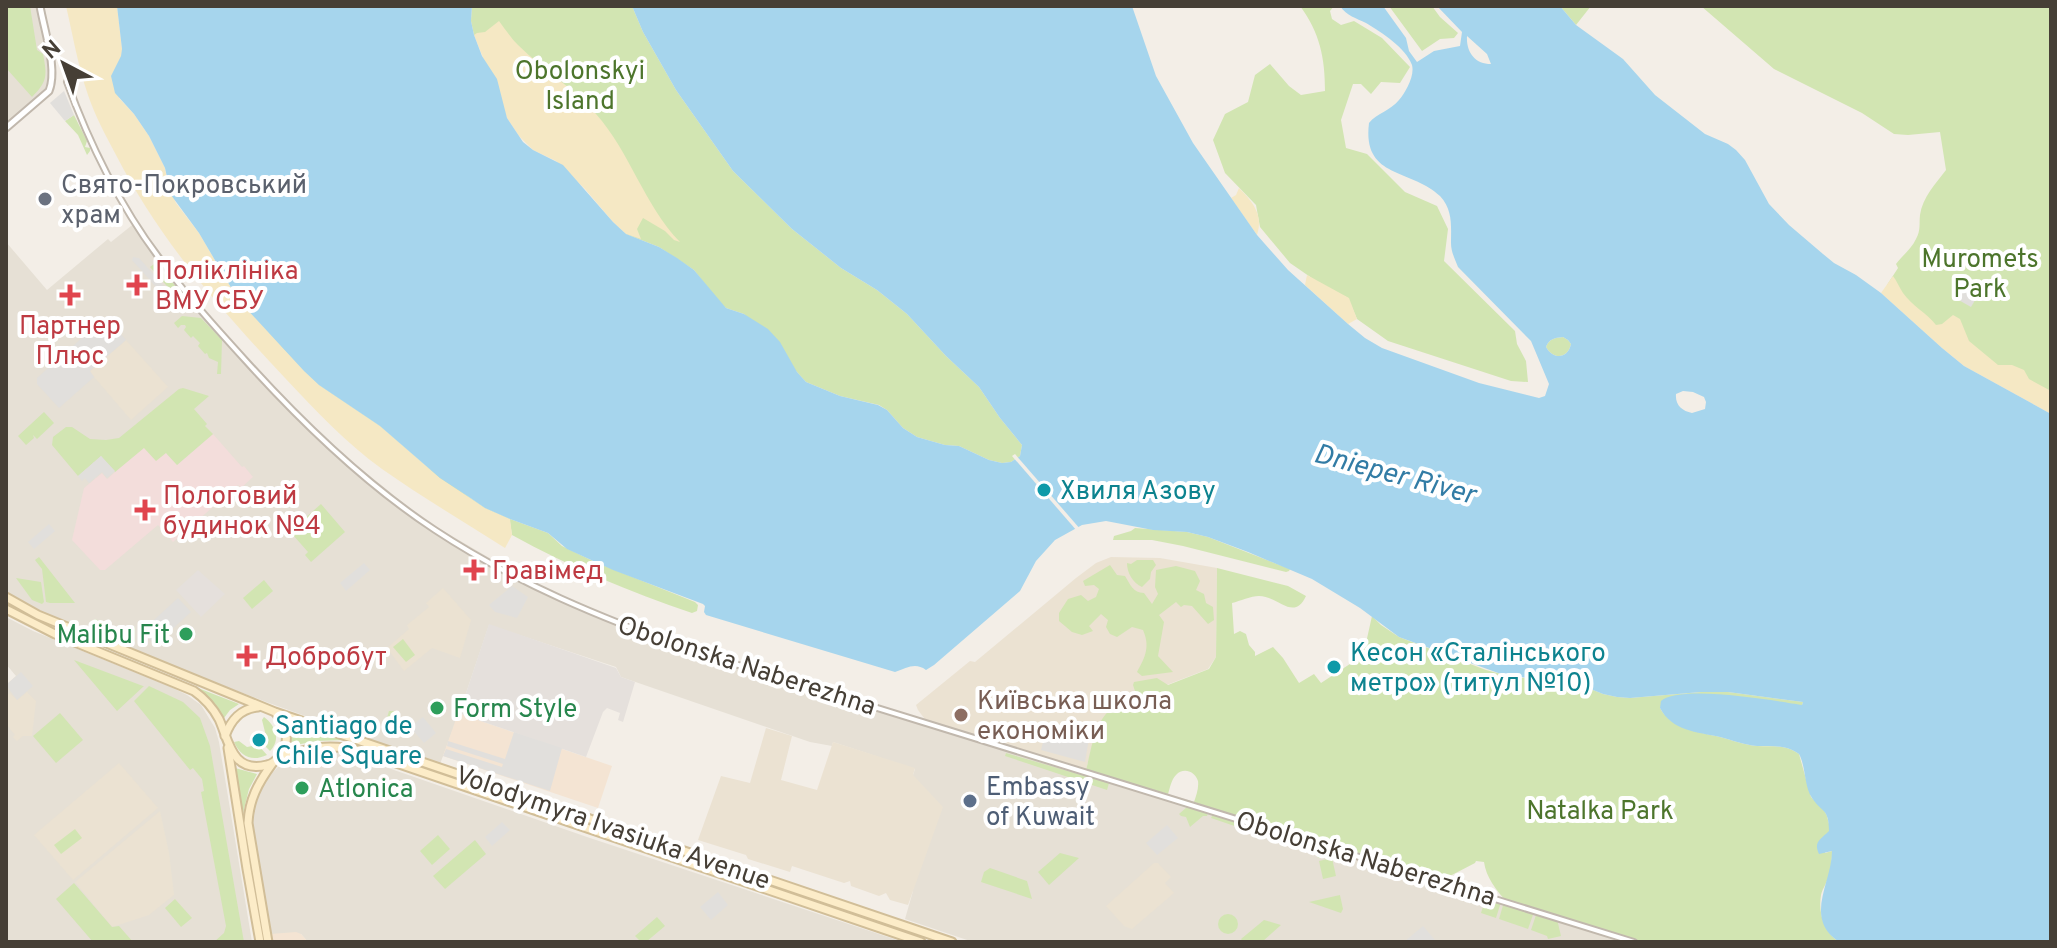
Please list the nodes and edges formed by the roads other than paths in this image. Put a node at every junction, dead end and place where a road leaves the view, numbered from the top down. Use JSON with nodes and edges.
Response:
{"nodes":[{"id":1,"x":40,"y":6,"type":"edge"},
{"id":2,"x":67,"y":82,"type":"dead end"},
{"id":3,"x":6,"y":128,"type":"edge"},
{"id":4,"x":6,"y":597,"type":"edge"},
{"id":5,"x":6,"y":609,"type":"edge"},
{"id":6,"x":264,"y":708,"type":"junction"},
{"id":7,"x":275,"y":712,"type":"junction"},
{"id":8,"x":225,"y":736,"type":"junction"},
{"id":9,"x":227,"y":745,"type":"junction"},
{"id":10,"x":274,"y":762,"type":"junction"},
{"id":11,"x":921,"y":932,"type":"junction"},
{"id":12,"x":919,"y":941,"type":"edge"},
{"id":13,"x":260,"y":942,"type":"edge"},
{"id":14,"x":268,"y":942,"type":"edge"},
{"id":15,"x":952,"y":942,"type":"edge"},
{"id":16,"x":1634,"y":942,"type":"edge"}],
"edges":[{"from":1,"to":3,"type":"street"},
{"from":2,"to":16,"type":"street","name":"Obolonska Naberezhna"},
{"from":4,"to":6,"type":"main road"},
{"from":5,"to":8,"type":"main road"},
{"from":6,"to":7,"type":"main road"},
{"from":6,"to":8,"type":"main road"},
{"from":7,"to":10,"type":"main road"},
{"from":7,"to":11,"type":"main road","name":"Volodymyra Ivasiuka Avenue"},
{"from":8,"to":9,"type":"main road"},
{"from":9,"to":10,"type":"main road"},
{"from":9,"to":13,"type":"main road"},
{"from":10,"to":12,"type":"main road","name":"Volodymyra Ivasiuka Avenue"},
{"from":10,"to":14,"type":"main road"},
{"from":11,"to":12,"type":"main road"},
{"from":11,"to":15,"type":"main road","name":"Volodymyra Ivasiuka Avenue"}]}
